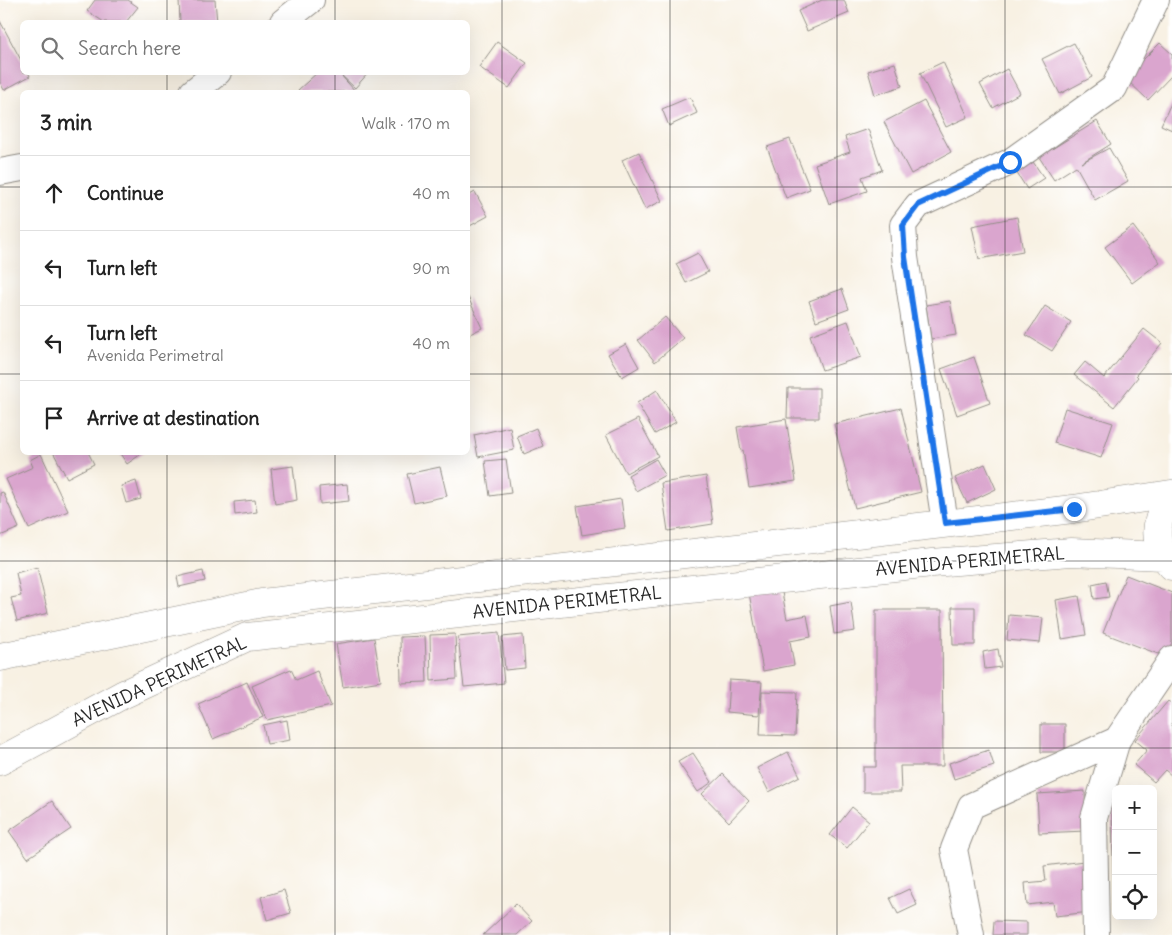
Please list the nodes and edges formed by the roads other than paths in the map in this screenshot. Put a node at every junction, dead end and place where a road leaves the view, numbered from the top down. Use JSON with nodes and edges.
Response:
{"nodes":[{"id":1,"x":311,"y":0,"type":"edge"},
{"id":2,"x":1156,"y":0,"type":"edge"},
{"id":3,"x":286,"y":20,"type":"edge"},
{"id":4,"x":214,"y":75,"type":"edge"},
{"id":5,"x":196,"y":90,"type":"edge"},
{"id":6,"x":20,"y":168,"type":"edge"},
{"id":7,"x":0,"y":172,"type":"edge"},
{"id":8,"x":1172,"y":494,"type":"edge"},
{"id":9,"x":945,"y":523,"type":"junction"},
{"id":10,"x":1167,"y":561,"type":"edge"},
{"id":11,"x":0,"y":657,"type":"edge"},
{"id":12,"x":1172,"y":659,"type":"edge"},
{"id":13,"x":1117,"y":740,"type":"junction"},
{"id":14,"x":0,"y":761,"type":"edge"},
{"id":15,"x":971,"y":935,"type":"edge"},
{"id":16,"x":1096,"y":935,"type":"edge"}],
"edges":[{"from":1,"to":3,"type":"street"},
{"from":2,"to":9,"type":"street"},
{"from":4,"to":5,"type":"street"},
{"from":6,"to":7,"type":"street"},
{"from":8,"to":9,"type":"main road","name":"AVENIDA PERIMETRAL"},
{"from":8,"to":10,"type":"main road"},
{"from":9,"to":11,"type":"main road","name":"AVENIDA PERIMETRAL"},
{"from":10,"to":14,"type":"main road","name":"AVENIDA PERIMETRAL"},
{"from":12,"to":13,"type":"street"},
{"from":13,"to":15,"type":"street"},
{"from":13,"to":16,"type":"street"}]}
